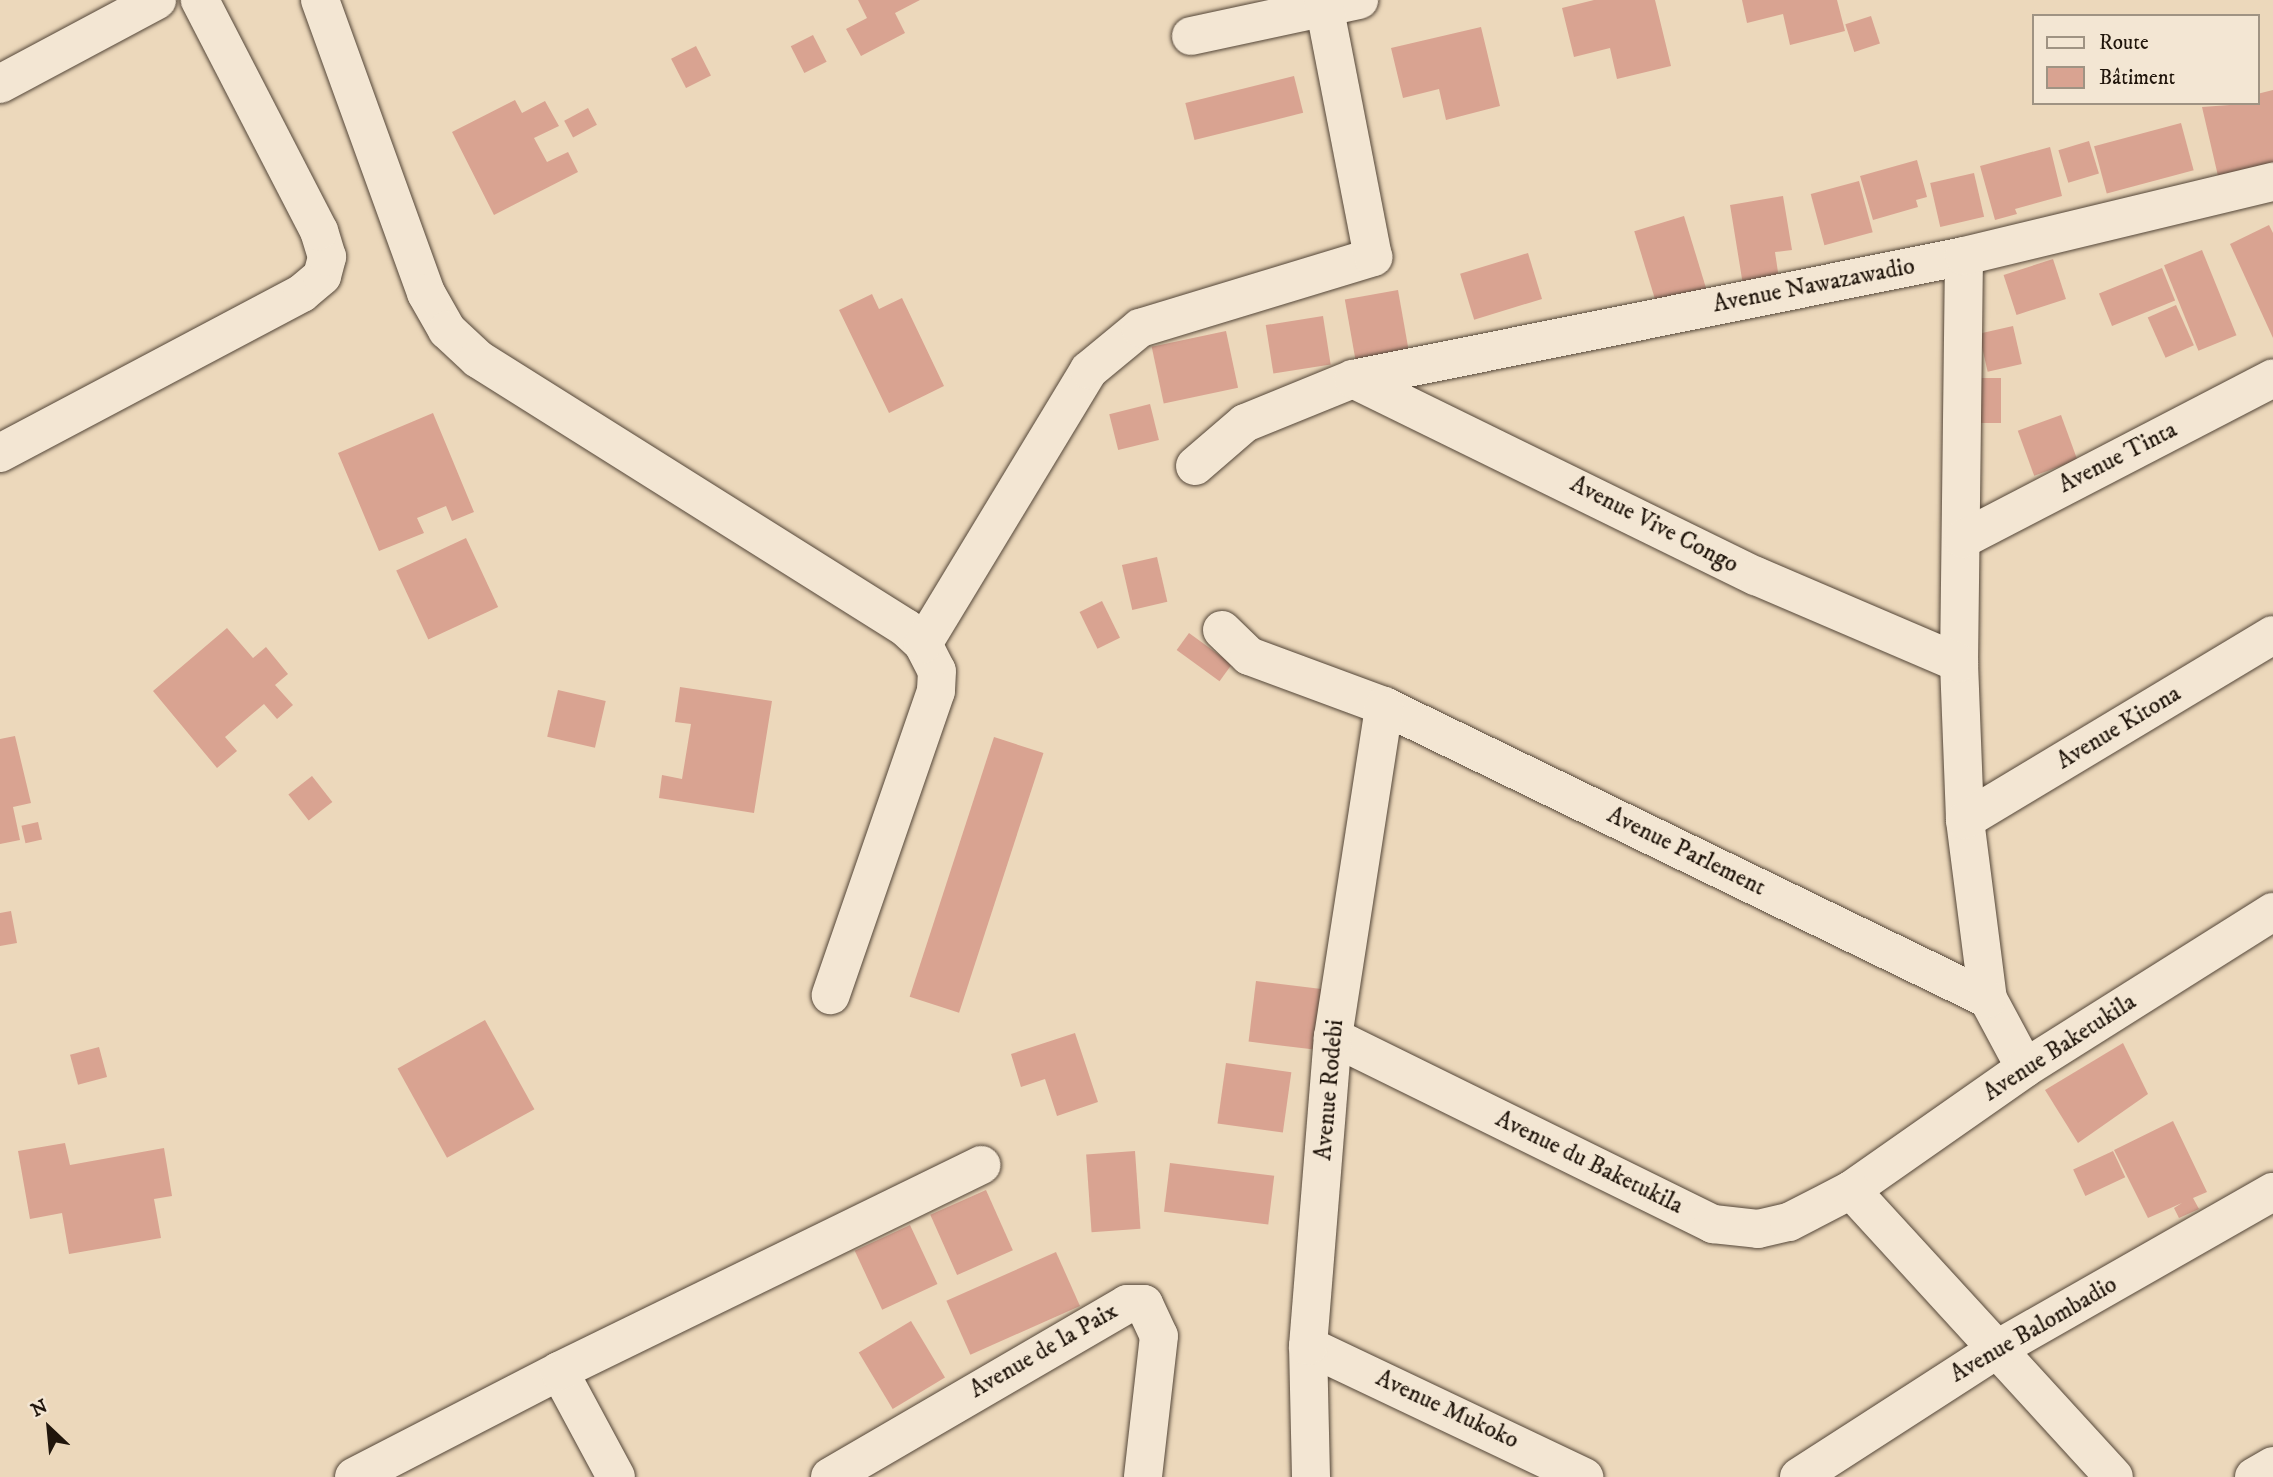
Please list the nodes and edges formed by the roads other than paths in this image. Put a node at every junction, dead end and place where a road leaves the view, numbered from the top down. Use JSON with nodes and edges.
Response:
{"nodes":[{"id":1,"x":157,"y":0,"type":"edge"},
{"id":2,"x":200,"y":0,"type":"edge"},
{"id":3,"x":320,"y":0,"type":"edge"},
{"id":4,"x":1335,"y":3,"type":"edge"},
{"id":5,"x":1191,"y":36,"type":"dead end"},
{"id":6,"x":0,"y":84,"type":"edge"},
{"id":7,"x":2273,"y":181,"type":"edge"},
{"id":8,"x":1964,"y":256,"type":"junction"},
{"id":9,"x":2273,"y":378,"type":"edge"},
{"id":10,"x":1353,"y":379,"type":"junction"},
{"id":11,"x":0,"y":453,"type":"edge"},
{"id":12,"x":1195,"y":466,"type":"dead end"},
{"id":13,"x":1963,"y":539,"type":"junction"},
{"id":14,"x":1222,"y":630,"type":"dead end"},
{"id":15,"x":2273,"y":635,"type":"edge"},
{"id":16,"x":923,"y":644,"type":"junction"},
{"id":17,"x":1959,"y":663,"type":"junction"},
{"id":18,"x":1384,"y":706,"type":"junction"},
{"id":19,"x":1965,"y":820,"type":"junction"},
{"id":20,"x":2273,"y":912,"type":"edge"},
{"id":21,"x":831,"y":995,"type":"dead end"},
{"id":22,"x":1988,"y":999,"type":"junction"},
{"id":23,"x":1333,"y":1037,"type":"junction"},
{"id":24,"x":2025,"y":1068,"type":"junction"},
{"id":25,"x":982,"y":1165,"type":"dead end"},
{"id":26,"x":1851,"y":1190,"type":"junction"},
{"id":27,"x":2273,"y":1192,"type":"edge"},
{"id":28,"x":1308,"y":1346,"type":"junction"},
{"id":29,"x":1999,"y":1348,"type":"junction"},
{"id":30,"x":559,"y":1371,"type":"junction"},
{"id":31,"x":2273,"y":1466,"type":"edge"},
{"id":32,"x":354,"y":1477,"type":"edge"},
{"id":33,"x":616,"y":1477,"type":"edge"},
{"id":34,"x":830,"y":1477,"type":"edge"},
{"id":35,"x":1143,"y":1477,"type":"edge"},
{"id":36,"x":1311,"y":1477,"type":"edge"},
{"id":37,"x":1584,"y":1477,"type":"edge"},
{"id":38,"x":1799,"y":1477,"type":"edge"},
{"id":39,"x":2114,"y":1477,"type":"edge"},
{"id":40,"x":2254,"y":1477,"type":"edge"}],
"edges":[{"from":1,"to":6,"type":"street"},
{"from":2,"to":11,"type":"street"},
{"from":3,"to":16,"type":"street"},
{"from":4,"to":5,"type":"street"},
{"from":4,"to":16,"type":"street"},
{"from":7,"to":8,"type":"street","name":"Avenue Nawazawadio"},
{"from":8,"to":10,"type":"street","name":"Avenue Nawazawadio"},
{"from":8,"to":13,"type":"street"},
{"from":9,"to":13,"type":"street","name":"Avenue Tinta"},
{"from":10,"to":12,"type":"street","name":"Avenue Nawazawadio"},
{"from":10,"to":17,"type":"street","name":"Avenue Vive Congo"},
{"from":13,"to":17,"type":"street"},
{"from":14,"to":18,"type":"street","name":"Avenue Parlement"},
{"from":15,"to":19,"type":"street","name":"Avenue Kitona"},
{"from":16,"to":21,"type":"street"},
{"from":17,"to":19,"type":"street"},
{"from":18,"to":22,"type":"street","name":"Avenue Parlement"},
{"from":18,"to":23,"type":"street","name":"Avenue Rodebi"},
{"from":19,"to":22,"type":"street"},
{"from":20,"to":24,"type":"street","name":"Avenue Baketukila"},
{"from":22,"to":24,"type":"street"},
{"from":23,"to":26,"type":"street","name":"Avenue du Baketukila"},
{"from":23,"to":28,"type":"street","name":"Avenue Rodebi"},
{"from":24,"to":26,"type":"street","name":"Avenue Baketukila"},
{"from":25,"to":30,"type":"street"},
{"from":26,"to":29,"type":"street"},
{"from":27,"to":29,"type":"street","name":"Avenue Balombadio"},
{"from":28,"to":36,"type":"street","name":"Avenue Rodebi"},
{"from":28,"to":37,"type":"street","name":"Avenue Mukoko"},
{"from":29,"to":38,"type":"street","name":"Avenue Balombadio"},
{"from":29,"to":39,"type":"street"},
{"from":30,"to":32,"type":"street"},
{"from":30,"to":33,"type":"street"},
{"from":31,"to":40,"type":"street"},
{"from":34,"to":35,"type":"street","name":"Avenue de la Paix"}]}
